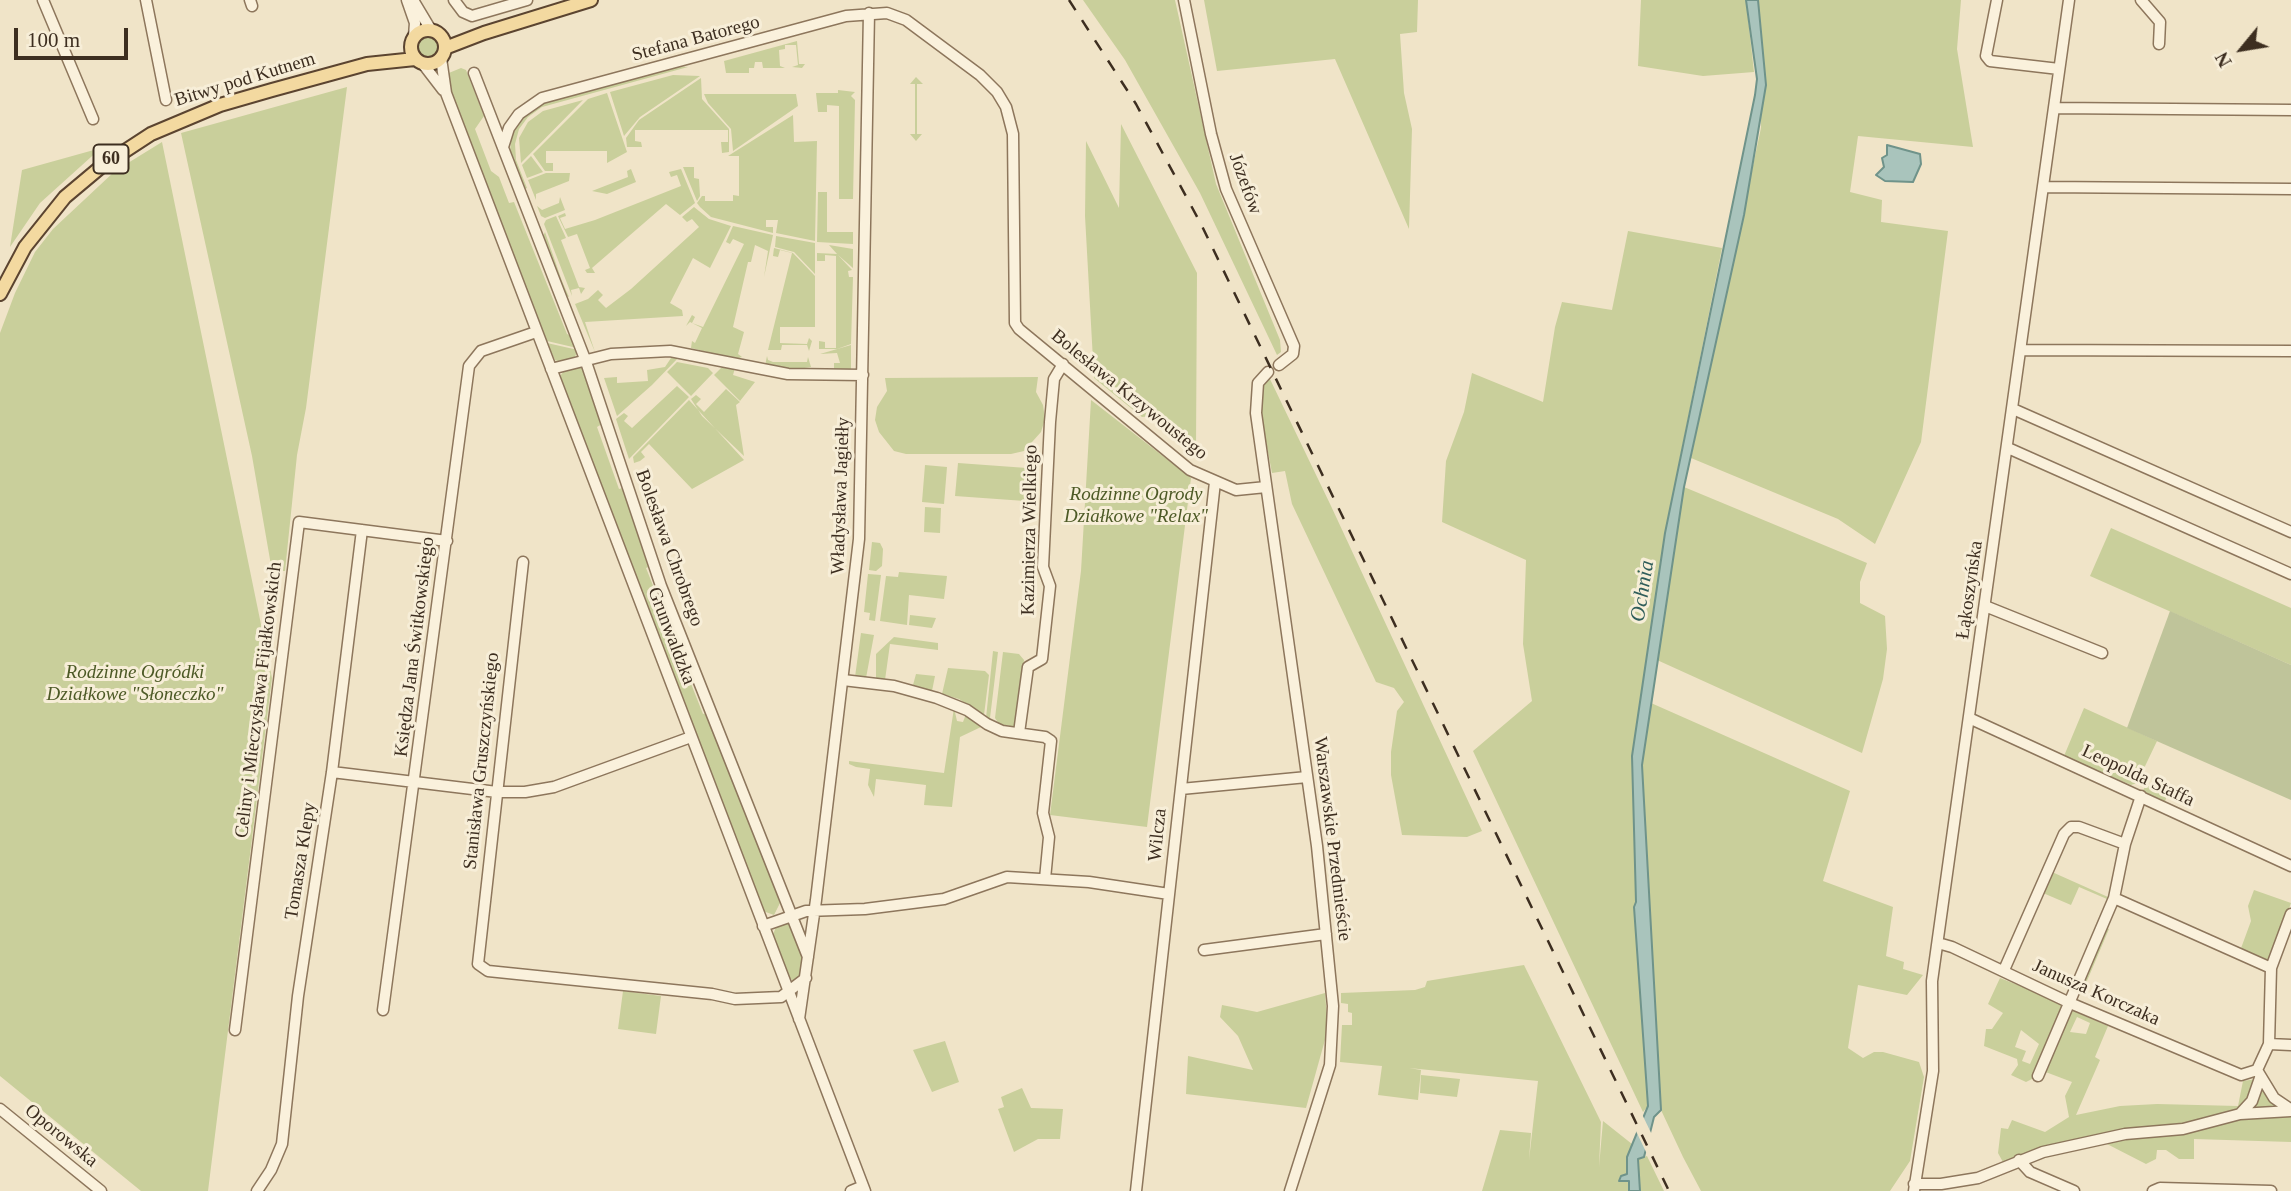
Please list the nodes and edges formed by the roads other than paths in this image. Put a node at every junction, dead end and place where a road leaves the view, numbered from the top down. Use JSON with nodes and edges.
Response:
{"nodes":[{"id":1,"x":43,"y":0,"type":"edge"},
{"id":2,"x":146,"y":0,"type":"edge"},
{"id":3,"x":407,"y":0,"type":"edge"},
{"id":4,"x":413,"y":0,"type":"edge"},
{"id":5,"x":454,"y":0,"type":"edge"},
{"id":6,"x":527,"y":0,"type":"edge"},
{"id":7,"x":591,"y":0,"type":"edge"},
{"id":8,"x":1184,"y":0,"type":"edge"},
{"id":9,"x":1997,"y":0,"type":"edge"},
{"id":10,"x":2069,"y":0,"type":"edge"},
{"id":11,"x":2141,"y":0,"type":"edge"},
{"id":12,"x":869,"y":13,"type":"junction"},
{"id":13,"x":435,"y":32,"type":"junction"},
{"id":14,"x":484,"y":33,"type":"junction"},
{"id":15,"x":412,"y":40,"type":"junction"},
{"id":16,"x":2159,"y":44,"type":"dead end"},
{"id":17,"x":443,"y":53,"type":"junction"},
{"id":18,"x":419,"y":62,"type":"junction"},
{"id":19,"x":367,"y":64,"type":"junction"},
{"id":20,"x":2060,"y":69,"type":"junction"},
{"id":21,"x":474,"y":73,"type":"dead end"},
{"id":22,"x":446,"y":93,"type":"junction"},
{"id":23,"x":166,"y":100,"type":"dead end"},
{"id":24,"x":2054,"y":108,"type":"junction"},
{"id":25,"x":2291,"y":110,"type":"edge"},
{"id":26,"x":93,"y":119,"type":"dead end"},
{"id":27,"x":503,"y":147,"type":"junction"},
{"id":28,"x":2043,"y":187,"type":"junction"},
{"id":29,"x":2291,"y":189,"type":"edge"},
{"id":30,"x":1015,"y":284,"type":"joint"},
{"id":31,"x":0,"y":294,"type":"edge"},
{"id":32,"x":536,"y":332,"type":"junction"},
{"id":33,"x":2021,"y":351,"type":"junction"},
{"id":34,"x":2291,"y":351,"type":"edge"},
{"id":35,"x":585,"y":359,"type":"junction"},
{"id":36,"x":1063,"y":364,"type":"junction"},
{"id":37,"x":1279,"y":365,"type":"dead end"},
{"id":38,"x":551,"y":369,"type":"junction"},
{"id":39,"x":1268,"y":372,"type":"dead end"},
{"id":40,"x":863,"y":375,"type":"junction"},
{"id":41,"x":2013,"y":409,"type":"junction"},
{"id":42,"x":2008,"y":447,"type":"junction"},
{"id":43,"x":1215,"y":482,"type":"junction"},
{"id":44,"x":1266,"y":487,"type":"junction"},
{"id":45,"x":362,"y":530,"type":"junction"},
{"id":46,"x":2291,"y":532,"type":"edge"},
{"id":47,"x":447,"y":541,"type":"junction"},
{"id":48,"x":523,"y":562,"type":"dead end"},
{"id":49,"x":2291,"y":574,"type":"edge"},
{"id":50,"x":1985,"y":606,"type":"junction"},
{"id":51,"x":2102,"y":653,"type":"dead end"},
{"id":52,"x":843,"y":680,"type":"junction"},
{"id":53,"x":1969,"y":718,"type":"junction"},
{"id":54,"x":1019,"y":733,"type":"junction"},
{"id":55,"x":691,"y":737,"type":"junction"},
{"id":56,"x":332,"y":772,"type":"junction"},
{"id":57,"x":1307,"y":777,"type":"junction"},
{"id":58,"x":415,"y":781,"type":"junction"},
{"id":59,"x":1181,"y":789,"type":"junction"},
{"id":60,"x":497,"y":792,"type":"junction"},
{"id":61,"x":2141,"y":796,"type":"junction"},
{"id":62,"x":2125,"y":844,"type":"junction"},
{"id":63,"x":2291,"y":866,"type":"edge"},
{"id":64,"x":1045,"y":879,"type":"junction"},
{"id":65,"x":1169,"y":894,"type":"junction"},
{"id":66,"x":2114,"y":898,"type":"junction"},
{"id":67,"x":814,"y":910,"type":"junction"},
{"id":68,"x":791,"y":914,"type":"junction"},
{"id":69,"x":2291,"y":914,"type":"edge"},
{"id":70,"x":763,"y":926,"type":"junction"},
{"id":71,"x":1326,"y":934,"type":"junction"},
{"id":72,"x":1938,"y":943,"type":"junction"},
{"id":73,"x":1204,"y":950,"type":"dead end"},
{"id":74,"x":808,"y":958,"type":"junction"},
{"id":75,"x":2271,"y":968,"type":"junction"},
{"id":76,"x":2004,"y":970,"type":"junction"},
{"id":77,"x":806,"y":978,"type":"junction"},
{"id":78,"x":789,"y":993,"type":"junction"},
{"id":79,"x":2070,"y":1003,"type":"junction"},
{"id":80,"x":383,"y":1010,"type":"dead end"},
{"id":81,"x":799,"y":1019,"type":"junction"},
{"id":82,"x":234,"y":1030,"type":"dead end"},
{"id":83,"x":2269,"y":1044,"type":"junction"},
{"id":84,"x":2291,"y":1045,"type":"edge"},
{"id":85,"x":2258,"y":1074,"type":"junction"},
{"id":86,"x":2038,"y":1076,"type":"dead end"},
{"id":87,"x":0,"y":1109,"type":"edge"},
{"id":88,"x":2291,"y":1110,"type":"edge"},
{"id":89,"x":2240,"y":1114,"type":"junction"},
{"id":90,"x":2019,"y":1160,"type":"junction"},
{"id":91,"x":1937,"y":1188,"type":"edge"},
{"id":92,"x":864,"y":1189,"type":"edge"},
{"id":93,"x":1911,"y":1189,"type":"edge"},
{"id":94,"x":101,"y":1191,"type":"edge"},
{"id":95,"x":257,"y":1191,"type":"edge"},
{"id":96,"x":851,"y":1191,"type":"edge"},
{"id":97,"x":1136,"y":1191,"type":"edge"},
{"id":98,"x":1290,"y":1191,"type":"edge"},
{"id":99,"x":1925,"y":1191,"type":"edge"},
{"id":100,"x":2074,"y":1191,"type":"edge"},
{"id":101,"x":2153,"y":1191,"type":"edge"},
{"id":102,"x":2271,"y":1191,"type":"edge"}],
"edges":[{"from":1,"to":26,"type":"street"},
{"from":2,"to":23,"type":"street"},
{"from":3,"to":15,"type":"street"},
{"from":4,"to":13,"type":"street"},
{"from":5,"to":6,"type":"street"},
{"from":7,"to":14,"type":"main road","number":"60"},
{"from":8,"to":37,"type":"street","name":"Józefów"},
{"from":9,"to":20,"type":"street"},
{"from":10,"to":20,"type":"street","name":"Łąkoszyńska"},
{"from":11,"to":16,"type":"street"},
{"from":12,"to":27,"type":"street","name":"Stefana Batorego"},
{"from":12,"to":30,"type":"street","name":"Stefana Batorego"},
{"from":12,"to":40,"type":"street","name":"Władysława Jagiełły"},
{"from":13,"to":14,"type":"main road","number":"60"},
{"from":13,"to":15,"type":"main road","number":"60"},
{"from":13,"to":17,"type":"main road"},
{"from":14,"to":17,"type":"main road","number":"60"},
{"from":15,"to":18,"type":"main road"},
{"from":15,"to":19,"type":"main road","name":"Bitwy pod Kutnem","number":"60"},
{"from":17,"to":18,"type":"main road","number":"60"},
{"from":17,"to":22,"type":"street","name":"Grunwaldzka"},
{"from":18,"to":19,"type":"main road","name":"Bitwy pod Kutnem","number":"60"},
{"from":18,"to":22,"type":"street","name":"Grunwaldzka"},
{"from":19,"to":31,"type":"main road","name":"Bitwy pod Kutnem","number":"60"},
{"from":20,"to":24,"type":"street","name":"Łąkoszyńska"},
{"from":21,"to":27,"type":"street","name":"Bolesława Chrobrego"},
{"from":22,"to":32,"type":"street","name":"Grunwaldzka"},
{"from":24,"to":25,"type":"street"},
{"from":24,"to":28,"type":"street","name":"Łąkoszyńska"},
{"from":27,"to":35,"type":"street","name":"Bolesława Chrobrego"},
{"from":28,"to":29,"type":"street"},
{"from":28,"to":33,"type":"street","name":"Łąkoszyńska"},
{"from":30,"to":36,"type":"street","name":"Bolesława Krzywoustego"},
{"from":32,"to":38,"type":"street","name":"Grunwaldzka"},
{"from":32,"to":47,"type":"street","name":"Księdza Jana Świtkowskiego"},
{"from":33,"to":34,"type":"street"},
{"from":33,"to":41,"type":"street","name":"Łąkoszyńska"},
{"from":35,"to":38,"type":"street"},
{"from":35,"to":40,"type":"street"},
{"from":35,"to":68,"type":"street","name":"Bolesława Chrobrego"},
{"from":36,"to":43,"type":"street","name":"Bolesława Krzywoustego"},
{"from":36,"to":54,"type":"street","name":"Kazimierza Wielkiego"},
{"from":38,"to":55,"type":"street","name":"Grunwaldzka"},
{"from":39,"to":44,"type":"street"},
{"from":40,"to":52,"type":"street","name":"Władysława Jagiełły"},
{"from":41,"to":42,"type":"street","name":"Łąkoszyńska"},
{"from":41,"to":46,"type":"street"},
{"from":42,"to":49,"type":"street"},
{"from":42,"to":50,"type":"street","name":"Łąkoszyńska"},
{"from":43,"to":44,"type":"street","name":"Bolesława Krzywoustego"},
{"from":43,"to":59,"type":"street","name":"Wilcza"},
{"from":44,"to":57,"type":"street","name":"Warszawskie Przedmieście"},
{"from":45,"to":47,"type":"street","name":"Celiny i Mieczysława Fijałkowskich"},
{"from":45,"to":56,"type":"street","name":"Tomasza Klepy"},
{"from":45,"to":82,"type":"street","name":"Celiny i Mieczysława Fijałkowskich"},
{"from":47,"to":58,"type":"street","name":"Księdza Jana Świtkowskiego"},
{"from":48,"to":60,"type":"street","name":"Stanisława Gruszczyńskiego"},
{"from":50,"to":51,"type":"street"},
{"from":50,"to":53,"type":"street","name":"Łąkoszyńska"},
{"from":52,"to":54,"type":"street"},
{"from":52,"to":67,"type":"street","name":"Władysława Jagiełły"},
{"from":53,"to":61,"type":"street","name":"Leopolda Staffa"},
{"from":53,"to":72,"type":"street","name":"Łąkoszyńska"},
{"from":54,"to":64,"type":"street"},
{"from":55,"to":60,"type":"street"},
{"from":55,"to":70,"type":"street","name":"Grunwaldzka"},
{"from":56,"to":58,"type":"street"},
{"from":56,"to":95,"type":"street","name":"Tomasza Klepy"},
{"from":57,"to":59,"type":"street"},
{"from":57,"to":71,"type":"street","name":"Warszawskie Przedmieście"},
{"from":58,"to":60,"type":"street"},
{"from":58,"to":80,"type":"street","name":"Księdza Jana Świtkowskiego"},
{"from":59,"to":65,"type":"street","name":"Wilcza"},
{"from":60,"to":78,"type":"street","name":"Stanisława Gruszczyńskiego"},
{"from":61,"to":62,"type":"street"},
{"from":61,"to":63,"type":"street","name":"Leopolda Staffa"},
{"from":62,"to":66,"type":"street"},
{"from":62,"to":76,"type":"street"},
{"from":64,"to":65,"type":"street"},
{"from":64,"to":67,"type":"street"},
{"from":65,"to":97,"type":"street","name":"Wilcza"},
{"from":66,"to":75,"type":"street"},
{"from":66,"to":79,"type":"street"},
{"from":67,"to":68,"type":"street"},
{"from":67,"to":74,"type":"street","name":"Władysława Jagiełły"},
{"from":68,"to":70,"type":"street"},
{"from":68,"to":74,"type":"street","name":"Bolesława Chrobrego"},
{"from":69,"to":75,"type":"street"},
{"from":70,"to":78,"type":"street","name":"Grunwaldzka"},
{"from":71,"to":73,"type":"street"},
{"from":71,"to":98,"type":"street","name":"Warszawskie Przedmieście"},
{"from":72,"to":76,"type":"street","name":"Janusza Korczaka"},
{"from":72,"to":93,"type":"street","name":"Łąkoszyńska"},
{"from":74,"to":77,"type":"street","name":"Władysława Jagiełły"},
{"from":75,"to":83,"type":"street"},
{"from":76,"to":79,"type":"street","name":"Janusza Korczaka"},
{"from":77,"to":78,"type":"street"},
{"from":77,"to":81,"type":"street","name":"Władysława Jagiełły"},
{"from":78,"to":81,"type":"street","name":"Grunwaldzka"},
{"from":79,"to":85,"type":"street","name":"Janusza Korczaka"},
{"from":79,"to":86,"type":"street"},
{"from":81,"to":92,"type":"street","name":"Grunwaldzka"},
{"from":83,"to":84,"type":"street"},
{"from":83,"to":85,"type":"street"},
{"from":85,"to":88,"type":"street"},
{"from":85,"to":89,"type":"street"},
{"from":87,"to":94,"type":"street","name":"Oporowska"},
{"from":88,"to":89,"type":"street"},
{"from":89,"to":90,"type":"street"},
{"from":90,"to":91,"type":"street"},
{"from":90,"to":100,"type":"street"},
{"from":91,"to":93,"type":"street"},
{"from":92,"to":96,"type":"street"},
{"from":93,"to":99,"type":"street"},
{"from":101,"to":102,"type":"street"}]}
